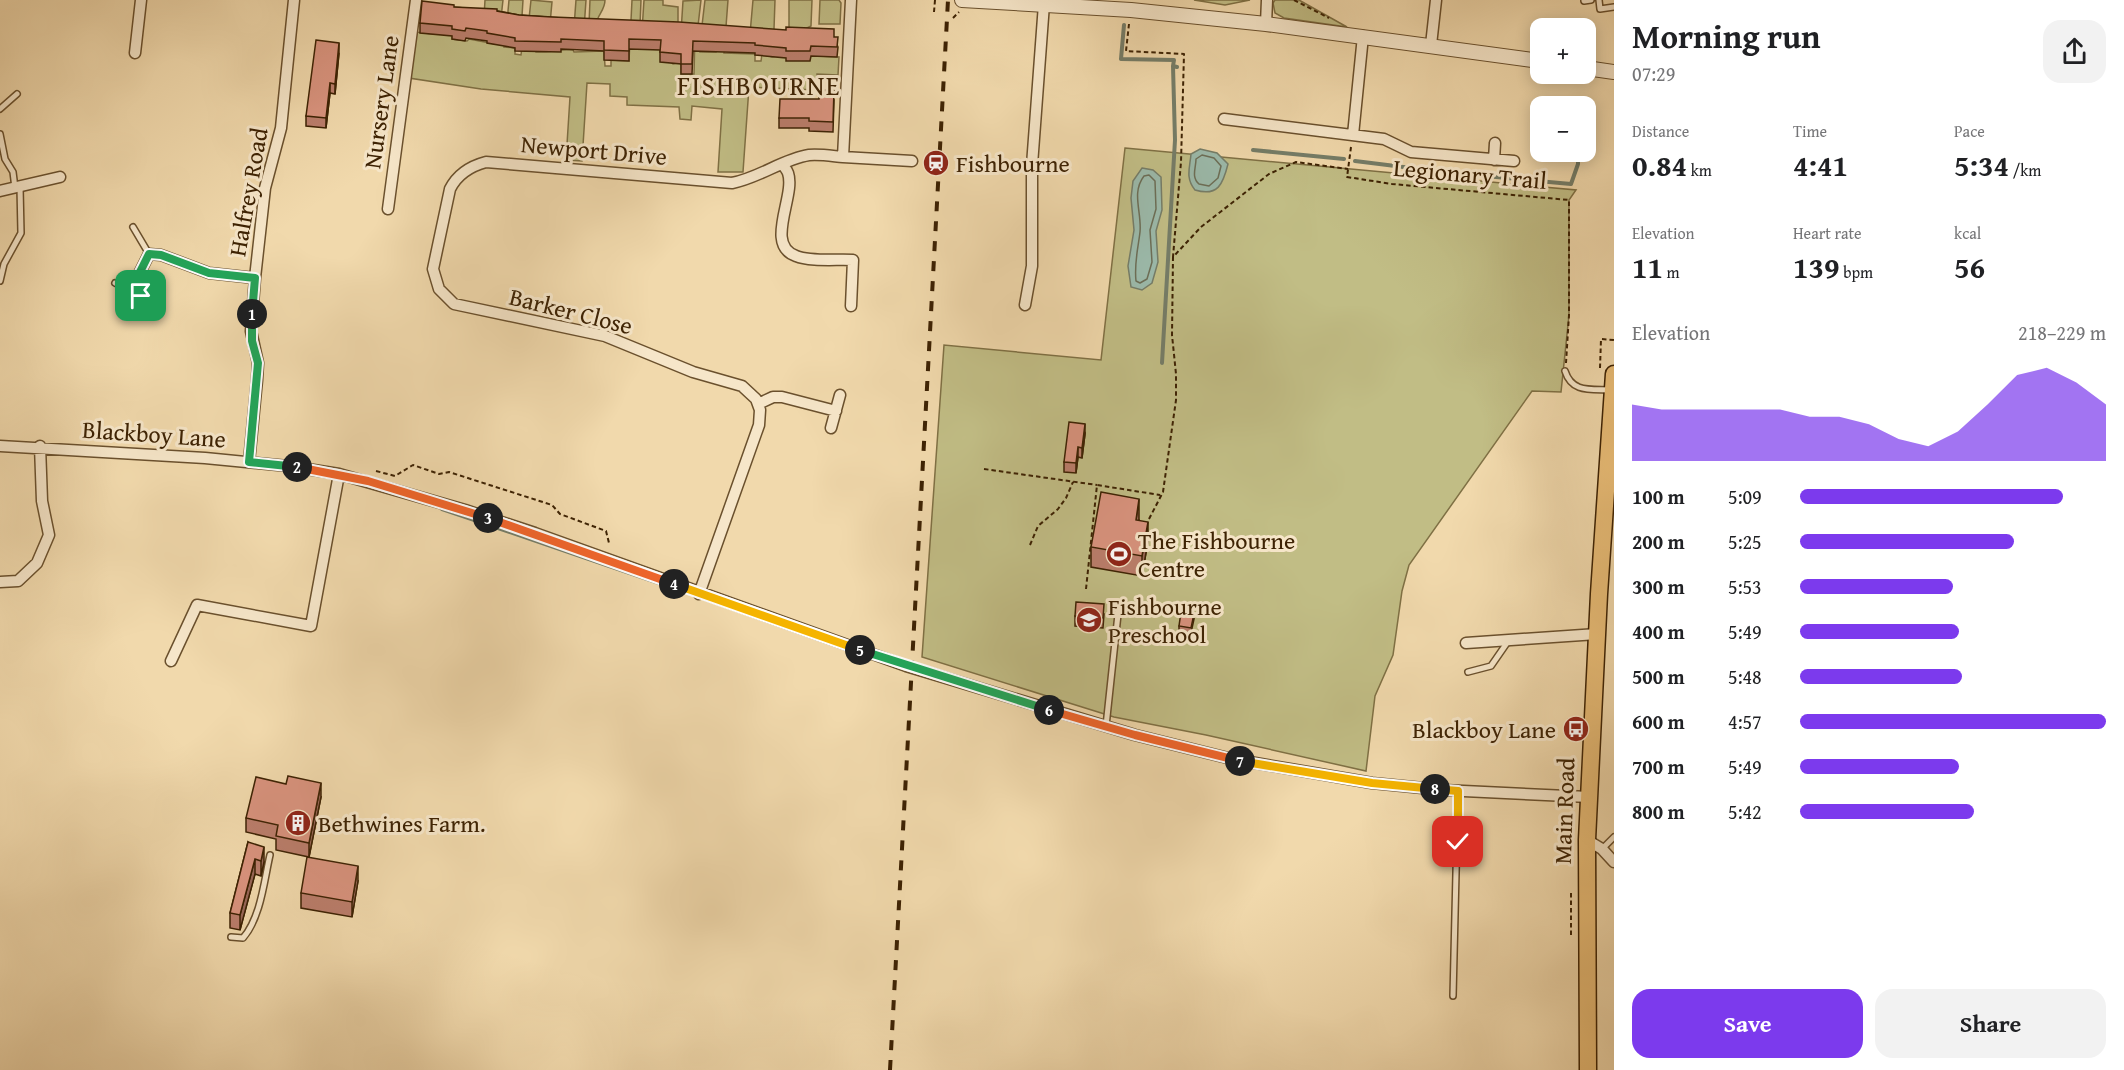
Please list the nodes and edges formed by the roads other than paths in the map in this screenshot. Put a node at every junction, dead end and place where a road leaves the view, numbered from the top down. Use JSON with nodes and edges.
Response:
{"nodes":[{"id":1,"x":141,"y":0,"type":"edge"},
{"id":2,"x":294,"y":0,"type":"edge"},
{"id":3,"x":416,"y":0,"type":"edge"},
{"id":4,"x":851,"y":0,"type":"edge"},
{"id":5,"x":962,"y":0,"type":"edge"},
{"id":6,"x":1267,"y":0,"type":"edge"},
{"id":7,"x":1436,"y":0,"type":"edge"},
{"id":8,"x":1591,"y":0,"type":"edge"},
{"id":9,"x":1599,"y":0,"type":"edge"},
{"id":10,"x":1584,"y":1,"type":"edge"},
{"id":11,"x":1044,"y":4,"type":"junction"},
{"id":12,"x":1614,"y":7,"type":"edge"},
{"id":13,"x":1266,"y":24,"type":"junction"},
{"id":14,"x":1363,"y":36,"type":"junction"},
{"id":15,"x":1431,"y":45,"type":"junction"},
{"id":16,"x":135,"y":53,"type":"dead end"},
{"id":17,"x":1530,"y":60,"type":"edge"},
{"id":18,"x":1596,"y":69,"type":"edge"},
{"id":19,"x":1614,"y":72,"type":"edge"},
{"id":20,"x":17,"y":93,"type":"dead end"},
{"id":21,"x":0,"y":109,"type":"edge"},
{"id":22,"x":1224,"y":118,"type":"dead end"},
{"id":23,"x":0,"y":134,"type":"edge"},
{"id":24,"x":1353,"y":135,"type":"junction"},
{"id":25,"x":1495,"y":143,"type":"dead end"},
{"id":26,"x":843,"y":157,"type":"junction"},
{"id":27,"x":1494,"y":160,"type":"junction"},
{"id":28,"x":912,"y":161,"type":"dead end"},
{"id":29,"x":1514,"y":161,"type":"dead end"},
{"id":30,"x":783,"y":165,"type":"junction"},
{"id":31,"x":60,"y":177,"type":"dead end"},
{"id":32,"x":17,"y":188,"type":"junction"},
{"id":33,"x":0,"y":191,"type":"edge"},
{"id":34,"x":388,"y":209,"type":"dead end"},
{"id":35,"x":133,"y":227,"type":"dead end"},
{"id":36,"x":149,"y":254,"type":"junction"},
{"id":37,"x":255,"y":278,"type":"junction"},
{"id":38,"x":0,"y":281,"type":"edge"},
{"id":39,"x":115,"y":283,"type":"dead end"},
{"id":40,"x":439,"y":289,"type":"joint"},
{"id":41,"x":131,"y":290,"type":"junction"},
{"id":42,"x":141,"y":296,"type":"dead end"},
{"id":43,"x":1025,"y":304,"type":"dead end"},
{"id":44,"x":851,"y":306,"type":"dead end"},
{"id":45,"x":1565,"y":371,"type":"road end"},
{"id":46,"x":1610,"y":392,"type":"edge"},
{"id":47,"x":840,"y":394,"type":"dead end"},
{"id":48,"x":758,"y":404,"type":"junction"},
{"id":49,"x":836,"y":411,"type":"junction"},
{"id":50,"x":831,"y":428,"type":"dead end"},
{"id":51,"x":0,"y":446,"type":"edge"},
{"id":52,"x":40,"y":447,"type":"junction"},
{"id":53,"x":249,"y":462,"type":"junction"},
{"id":54,"x":339,"y":474,"type":"junction"},
{"id":55,"x":0,"y":582,"type":"edge"},
{"id":56,"x":699,"y":594,"type":"junction"},
{"id":57,"x":1119,"y":605,"type":"dead end"},
{"id":58,"x":1597,"y":634,"type":"junction"},
{"id":59,"x":1509,"y":640,"type":"junction"},
{"id":60,"x":1466,"y":643,"type":"dead end"},
{"id":61,"x":171,"y":661,"type":"dead end"},
{"id":62,"x":1468,"y":672,"type":"dead end"},
{"id":63,"x":1106,"y":728,"type":"junction"},
{"id":64,"x":1458,"y":791,"type":"junction"},
{"id":65,"x":1588,"y":797,"type":"junction"},
{"id":66,"x":1614,"y":837,"type":"edge"},
{"id":67,"x":1587,"y":840,"type":"junction"},
{"id":68,"x":1602,"y":849,"type":"junction"},
{"id":69,"x":270,"y":855,"type":"dead end"},
{"id":70,"x":1614,"y":862,"type":"edge"},
{"id":71,"x":231,"y":937,"type":"dead end"},
{"id":72,"x":1453,"y":996,"type":"dead end"},
{"id":73,"x":1588,"y":1070,"type":"edge"}],
"edges":[{"from":1,"to":16,"type":"street"},
{"from":2,"to":37,"type":"street","name":"Halfrey Road"},
{"from":3,"to":34,"type":"street","name":"Nursery Lane"},
{"from":4,"to":26,"type":"street"},
{"from":5,"to":11,"type":"street"},
{"from":6,"to":13,"type":"street"},
{"from":7,"to":15,"type":"street"},
{"from":8,"to":10,"type":"lane"},
{"from":9,"to":12,"type":"lane"},
{"from":11,"to":13,"type":"street"},
{"from":11,"to":43,"type":"street"},
{"from":13,"to":14,"type":"street"},
{"from":14,"to":15,"type":"street"},
{"from":14,"to":24,"type":"street"},
{"from":15,"to":17,"type":"street"},
{"from":18,"to":19,"type":"street"},
{"from":20,"to":21,"type":"lane"},
{"from":22,"to":24,"type":"street"},
{"from":23,"to":32,"type":"lane"},
{"from":24,"to":27,"type":"street"},
{"from":25,"to":27,"type":"street"},
{"from":26,"to":28,"type":"street","name":"Newport Drive"},
{"from":26,"to":30,"type":"street","name":"Newport Drive"},
{"from":27,"to":29,"type":"street"},
{"from":30,"to":40,"type":"street","name":"Newport Drive"},
{"from":30,"to":44,"type":"street"},
{"from":31,"to":32,"type":"street"},
{"from":32,"to":33,"type":"street"},
{"from":32,"to":38,"type":"lane"},
{"from":35,"to":36,"type":"lane"},
{"from":36,"to":37,"type":"street"},
{"from":36,"to":41,"type":"street"},
{"from":37,"to":53,"type":"street","name":"Halfrey Road"},
{"from":39,"to":41,"type":"lane"},
{"from":40,"to":48,"type":"street","name":"Barker Close"},
{"from":41,"to":42,"type":"lane"},
{"from":45,"to":46,"type":"lane"},
{"from":46,"to":58,"type":"main road","name":"Main Road"},
{"from":47,"to":49,"type":"street"},
{"from":48,"to":49,"type":"street"},
{"from":48,"to":56,"type":"street"},
{"from":49,"to":50,"type":"street"},
{"from":51,"to":52,"type":"street","name":"Blackboy Lane"},
{"from":52,"to":53,"type":"street","name":"Blackboy Lane"},
{"from":52,"to":55,"type":"street"},
{"from":53,"to":54,"type":"street","name":"Blackboy Lane"},
{"from":54,"to":56,"type":"street","name":"Blackboy Lane"},
{"from":54,"to":61,"type":"street"},
{"from":56,"to":63,"type":"street","name":"Blackboy Lane"},
{"from":57,"to":63,"type":"lane"},
{"from":58,"to":59,"type":"street"},
{"from":58,"to":65,"type":"main road","name":"Main Road"},
{"from":59,"to":60,"type":"street"},
{"from":59,"to":62,"type":"lane"},
{"from":63,"to":64,"type":"street","name":"Blackboy Lane"},
{"from":64,"to":65,"type":"street","name":"Blackboy Lane"},
{"from":64,"to":72,"type":"lane"},
{"from":65,"to":67,"type":"main road","name":"Main Road"},
{"from":66,"to":68,"type":"lane"},
{"from":67,"to":68,"type":"street"},
{"from":67,"to":73,"type":"main road","name":"Main Road"},
{"from":68,"to":70,"type":"street"},
{"from":69,"to":71,"type":"lane"}]}
